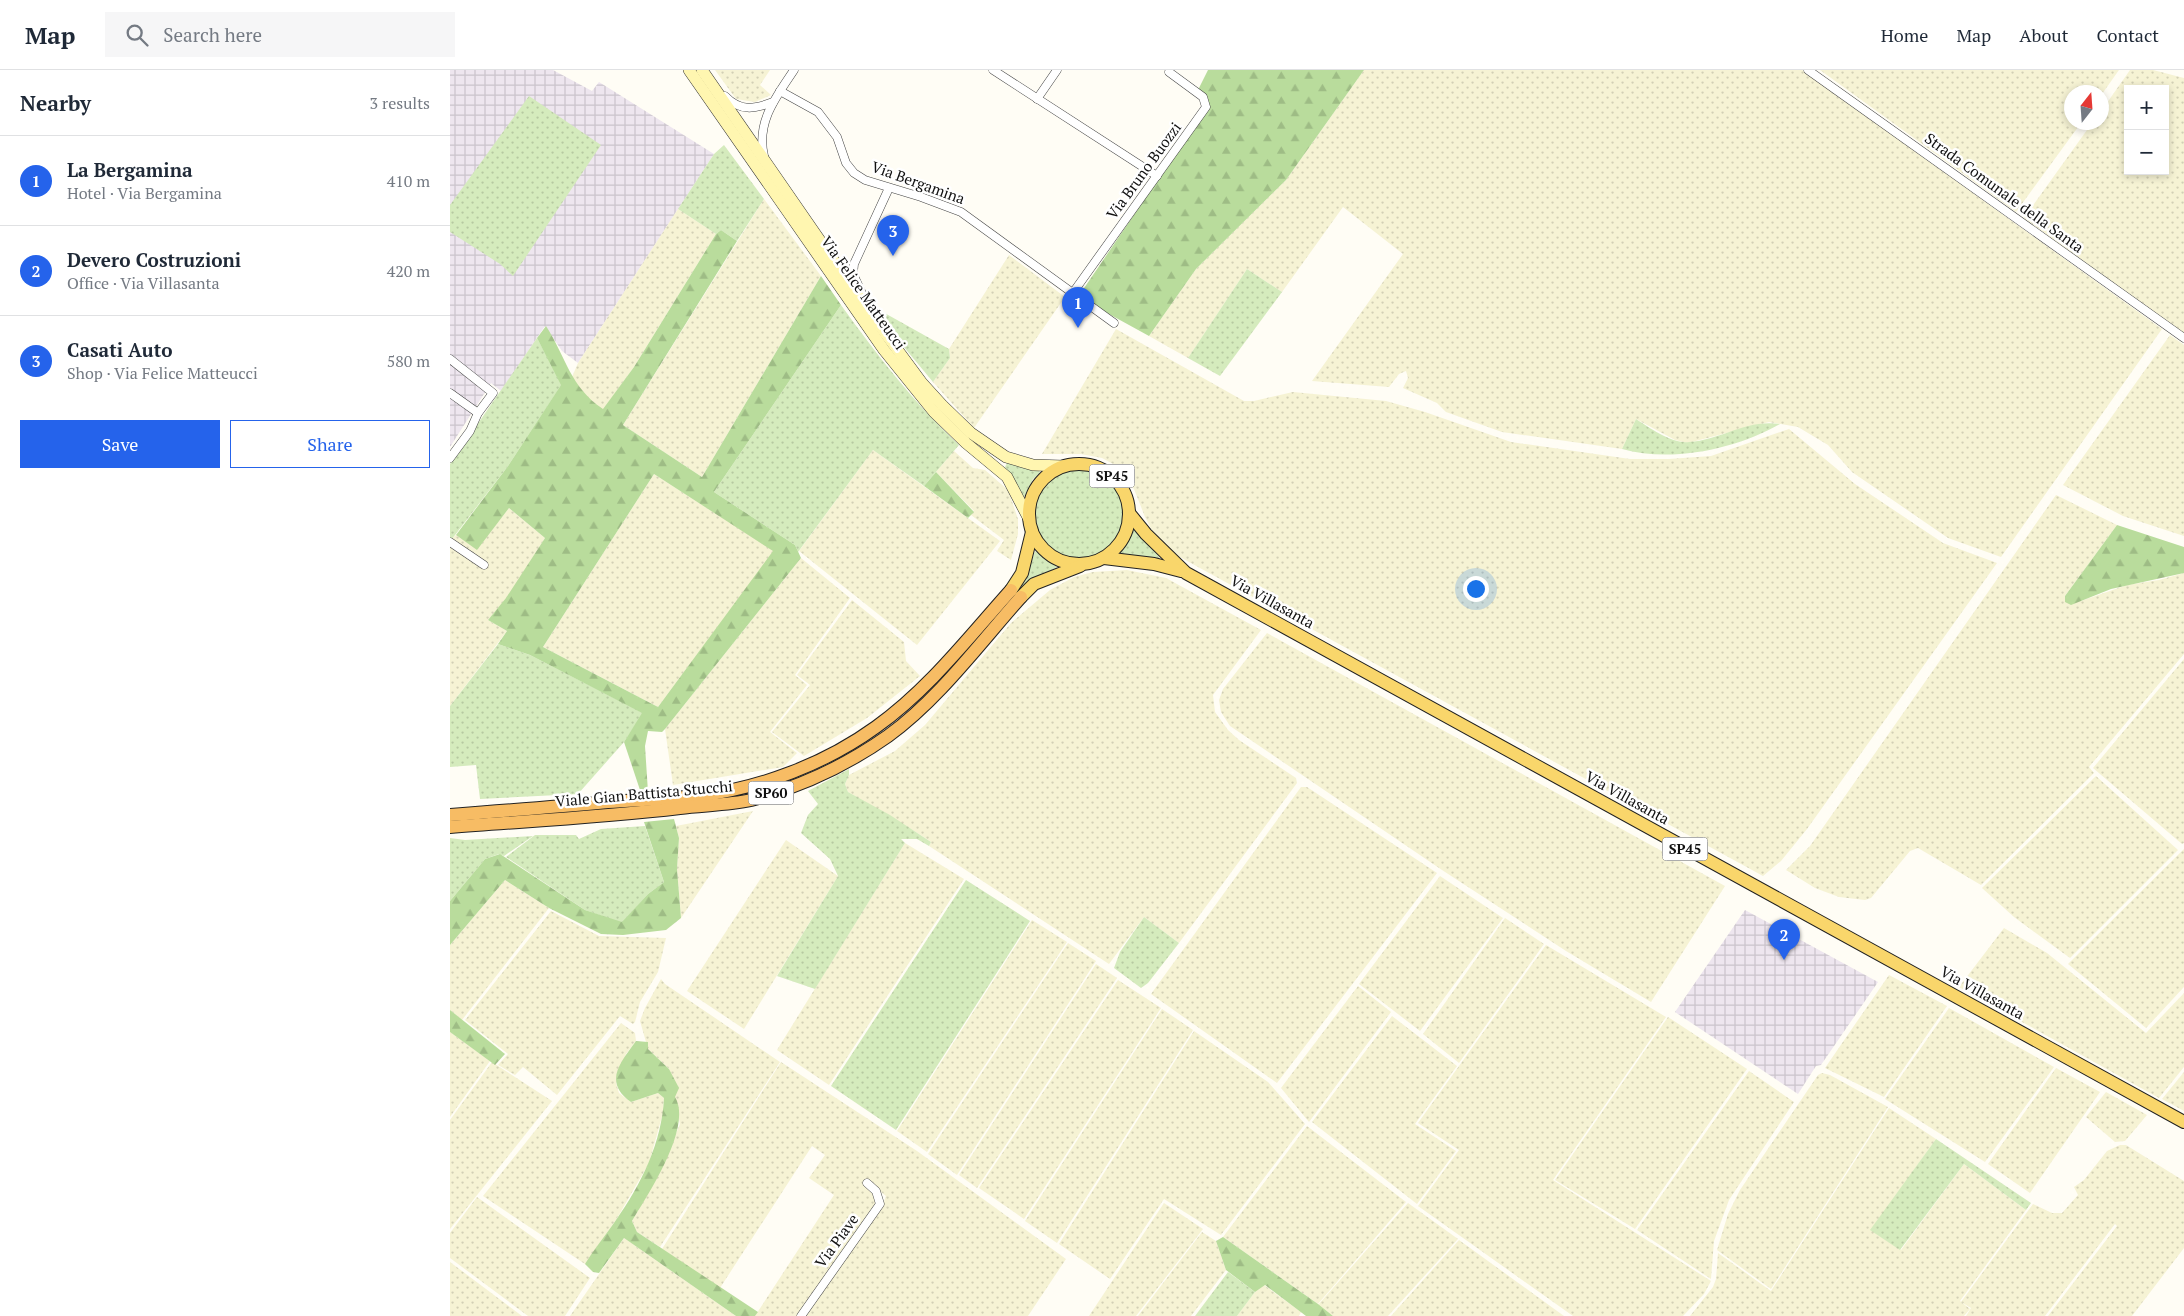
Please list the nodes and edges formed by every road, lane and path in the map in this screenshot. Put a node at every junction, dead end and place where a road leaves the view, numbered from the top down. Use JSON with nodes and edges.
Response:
{"nodes":[{"id":1,"x":689,"y":70,"type":"edge"},
{"id":2,"x":794,"y":70,"type":"edge"},
{"id":3,"x":994,"y":70,"type":"edge"},
{"id":4,"x":1058,"y":70,"type":"edge"},
{"id":5,"x":1808,"y":70,"type":"edge"},
{"id":6,"x":1169,"y":72,"type":"dead end"},
{"id":7,"x":704,"y":73,"type":"edge"},
{"id":8,"x":780,"y":91,"type":"junction"},
{"id":9,"x":1037,"y":99,"type":"junction"},
{"id":10,"x":773,"y":102,"type":"junction"},
{"id":11,"x":765,"y":160,"type":"junction"},
{"id":12,"x":1157,"y":176,"type":"junction"},
{"id":13,"x":890,"y":188,"type":"junction"},
{"id":14,"x":1072,"y":294,"type":"junction"},
{"id":15,"x":868,"y":310,"type":"junction"},
{"id":16,"x":1114,"y":323,"type":"dead end"},
{"id":17,"x":2184,"y":338,"type":"edge"},
{"id":18,"x":450,"y":359,"type":"edge"},
{"id":19,"x":450,"y":393,"type":"edge"},
{"id":20,"x":478,"y":413,"type":"junction"},
{"id":21,"x":450,"y":458,"type":"edge"},
{"id":22,"x":1064,"y":466,"type":"junction"},
{"id":23,"x":1129,"y":513,"type":"junction"},
{"id":24,"x":1029,"y":519,"type":"junction"},
{"id":25,"x":1032,"y":532,"type":"junction"},
{"id":26,"x":450,"y":542,"type":"edge"},
{"id":27,"x":1104,"y":558,"type":"junction"},
{"id":28,"x":484,"y":564,"type":"dead end"},
{"id":29,"x":1087,"y":564,"type":"junction"},
{"id":30,"x":1186,"y":573,"type":"junction"},
{"id":31,"x":1016,"y":594,"type":"junction"},
{"id":32,"x":450,"y":815,"type":"edge"},
{"id":33,"x":450,"y":827,"type":"edge"},
{"id":34,"x":2184,"y":1122,"type":"edge"},
{"id":35,"x":867,"y":1182,"type":"dead end"},
{"id":36,"x":800,"y":1316,"type":"edge"}],
"edges":[{"from":1,"to":24,"type":"main road","name":"Via Felice Matteucci","number":"SP45"},
{"from":2,"to":8,"type":"street"},
{"from":3,"to":9,"type":"street"},
{"from":4,"to":9,"type":"street"},
{"from":5,"to":17,"type":"street","name":"Strada Comunale della Santa"},
{"from":6,"to":12,"type":"street","name":"Via Bruno Buozzi"},
{"from":7,"to":10,"type":"street"},
{"from":7,"to":11,"type":"main road","name":"Via Felice Matteucci","number":"SP45"},
{"from":8,"to":10,"type":"street"},
{"from":8,"to":13,"type":"street","name":"Via Bergamina"},
{"from":9,"to":12,"type":"street"},
{"from":10,"to":11,"type":"street"},
{"from":11,"to":15,"type":"main road","name":"Via Felice Matteucci","number":"SP45"},
{"from":12,"to":14,"type":"street","name":"Via Bruno Buozzi"},
{"from":13,"to":14,"type":"street","name":"Via Bergamina"},
{"from":13,"to":15,"type":"street"},
{"from":14,"to":16,"type":"street","name":"Via Bergamina"},
{"from":15,"to":22,"type":"main road","name":"Via Felice Matteucci","number":"SP45"},
{"from":18,"to":20,"type":"street"},
{"from":19,"to":20,"type":"street"},
{"from":20,"to":21,"type":"street"},
{"from":22,"to":23,"type":"main road","number":"SP45"},
{"from":22,"to":24,"type":"main road","number":"SP45"},
{"from":23,"to":27,"type":"main road","number":"SP45"},
{"from":23,"to":30,"type":"main road","number":"SP45"},
{"from":24,"to":25,"type":"main road","number":"SP45"},
{"from":25,"to":29,"type":"main road","number":"SP45"},
{"from":25,"to":31,"type":"main road","name":"Viale Gian Battista Stucchi","number":"SP60"},
{"from":26,"to":28,"type":"street"},
{"from":27,"to":29,"type":"main road","number":"SP45"},
{"from":27,"to":30,"type":"main road","number":"SP45"},
{"from":29,"to":31,"type":"main road","name":"Viale Gian Battista Stucchi","number":"SP60"},
{"from":30,"to":34,"type":"main road","name":"Via Villasanta","number":"SP45"},
{"from":31,"to":32,"type":"highway","name":"Viale Gian Battista Stucchi","number":"SP60"},
{"from":31,"to":33,"type":"highway","name":"Viale Gian Battista Stucchi","number":"SP60"},
{"from":35,"to":36,"type":"street","name":"Via Piave"}]}
